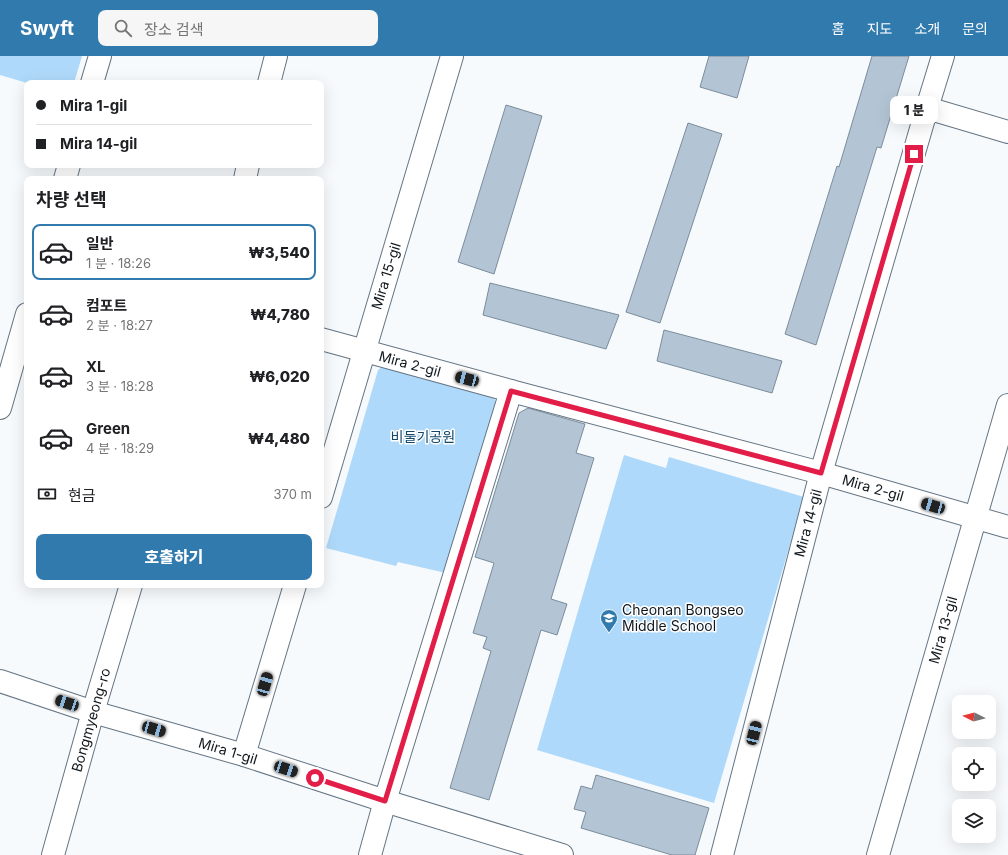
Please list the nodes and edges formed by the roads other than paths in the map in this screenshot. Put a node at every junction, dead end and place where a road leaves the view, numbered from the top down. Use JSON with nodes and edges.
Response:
{"nodes":[{"id":1,"x":100,"y":56,"type":"edge"},
{"id":2,"x":276,"y":56,"type":"edge"},
{"id":3,"x":452,"y":56,"type":"edge"},
{"id":4,"x":943,"y":56,"type":"edge"},
{"id":5,"x":93,"y":80,"type":"edge"},
{"id":6,"x":270,"y":80,"type":"edge"},
{"id":7,"x":927,"y":108,"type":"junction"},
{"id":8,"x":1008,"y":132,"type":"edge"},
{"id":9,"x":24,"y":324,"type":"edge"},
{"id":10,"x":324,"y":340,"type":"edge"},
{"id":11,"x":364,"y":351,"type":"junction"},
{"id":12,"x":511,"y":391,"type":"junction"},
{"id":13,"x":1008,"y":405,"type":"edge"},
{"id":14,"x":0,"y":408,"type":"edge"},
{"id":15,"x":821,"y":473,"type":"junction"},
{"id":16,"x":324,"y":486,"type":"edge"},
{"id":17,"x":975,"y":518,"type":"junction"},
{"id":18,"x":1008,"y":527,"type":"edge"},
{"id":19,"x":129,"y":588,"type":"edge"},
{"id":20,"x":294,"y":588,"type":"edge"},
{"id":21,"x":0,"y":681,"type":"edge"},
{"id":22,"x":93,"y":712,"type":"junction"},
{"id":23,"x":244,"y":755,"type":"junction"},
{"id":24,"x":385,"y":801,"type":"junction"},
{"id":25,"x":53,"y":855,"type":"edge"},
{"id":26,"x":370,"y":855,"type":"edge"},
{"id":27,"x":562,"y":855,"type":"edge"},
{"id":28,"x":722,"y":855,"type":"edge"},
{"id":29,"x":878,"y":855,"type":"edge"}],
"edges":[{"from":1,"to":5,"type":"street"},
{"from":2,"to":6,"type":"street"},
{"from":3,"to":11,"type":"street","name":"Mira 15-gil"},
{"from":4,"to":7,"type":"street","name":"Mira 14-gil"},
{"from":7,"to":8,"type":"street"},
{"from":7,"to":15,"type":"street","name":"Mira 14-gil"},
{"from":9,"to":14,"type":"street"},
{"from":10,"to":11,"type":"street","name":"Mira 2-gil"},
{"from":11,"to":12,"type":"street","name":"Mira 2-gil"},
{"from":11,"to":16,"type":"street","name":"Mira 15-gil"},
{"from":12,"to":15,"type":"street","name":"Mira 2-gil"},
{"from":12,"to":24,"type":"street"},
{"from":13,"to":17,"type":"street","name":"Mira 13-gil"},
{"from":15,"to":17,"type":"street","name":"Mira 2-gil"},
{"from":15,"to":28,"type":"street","name":"Mira 14-gil"},
{"from":17,"to":18,"type":"street","name":"Mira 2-gil"},
{"from":17,"to":29,"type":"street","name":"Mira 13-gil"},
{"from":19,"to":22,"type":"street","name":"Bongmyeong-ro"},
{"from":20,"to":23,"type":"street"},
{"from":21,"to":22,"type":"street","name":"Mira 1-gil"},
{"from":22,"to":23,"type":"street","name":"Mira 1-gil"},
{"from":22,"to":25,"type":"street","name":"Bongmyeong-ro"},
{"from":23,"to":24,"type":"street","name":"Mira 1-gil"},
{"from":24,"to":26,"type":"street"},
{"from":24,"to":27,"type":"street","name":"Mira 1-gil"}]}
